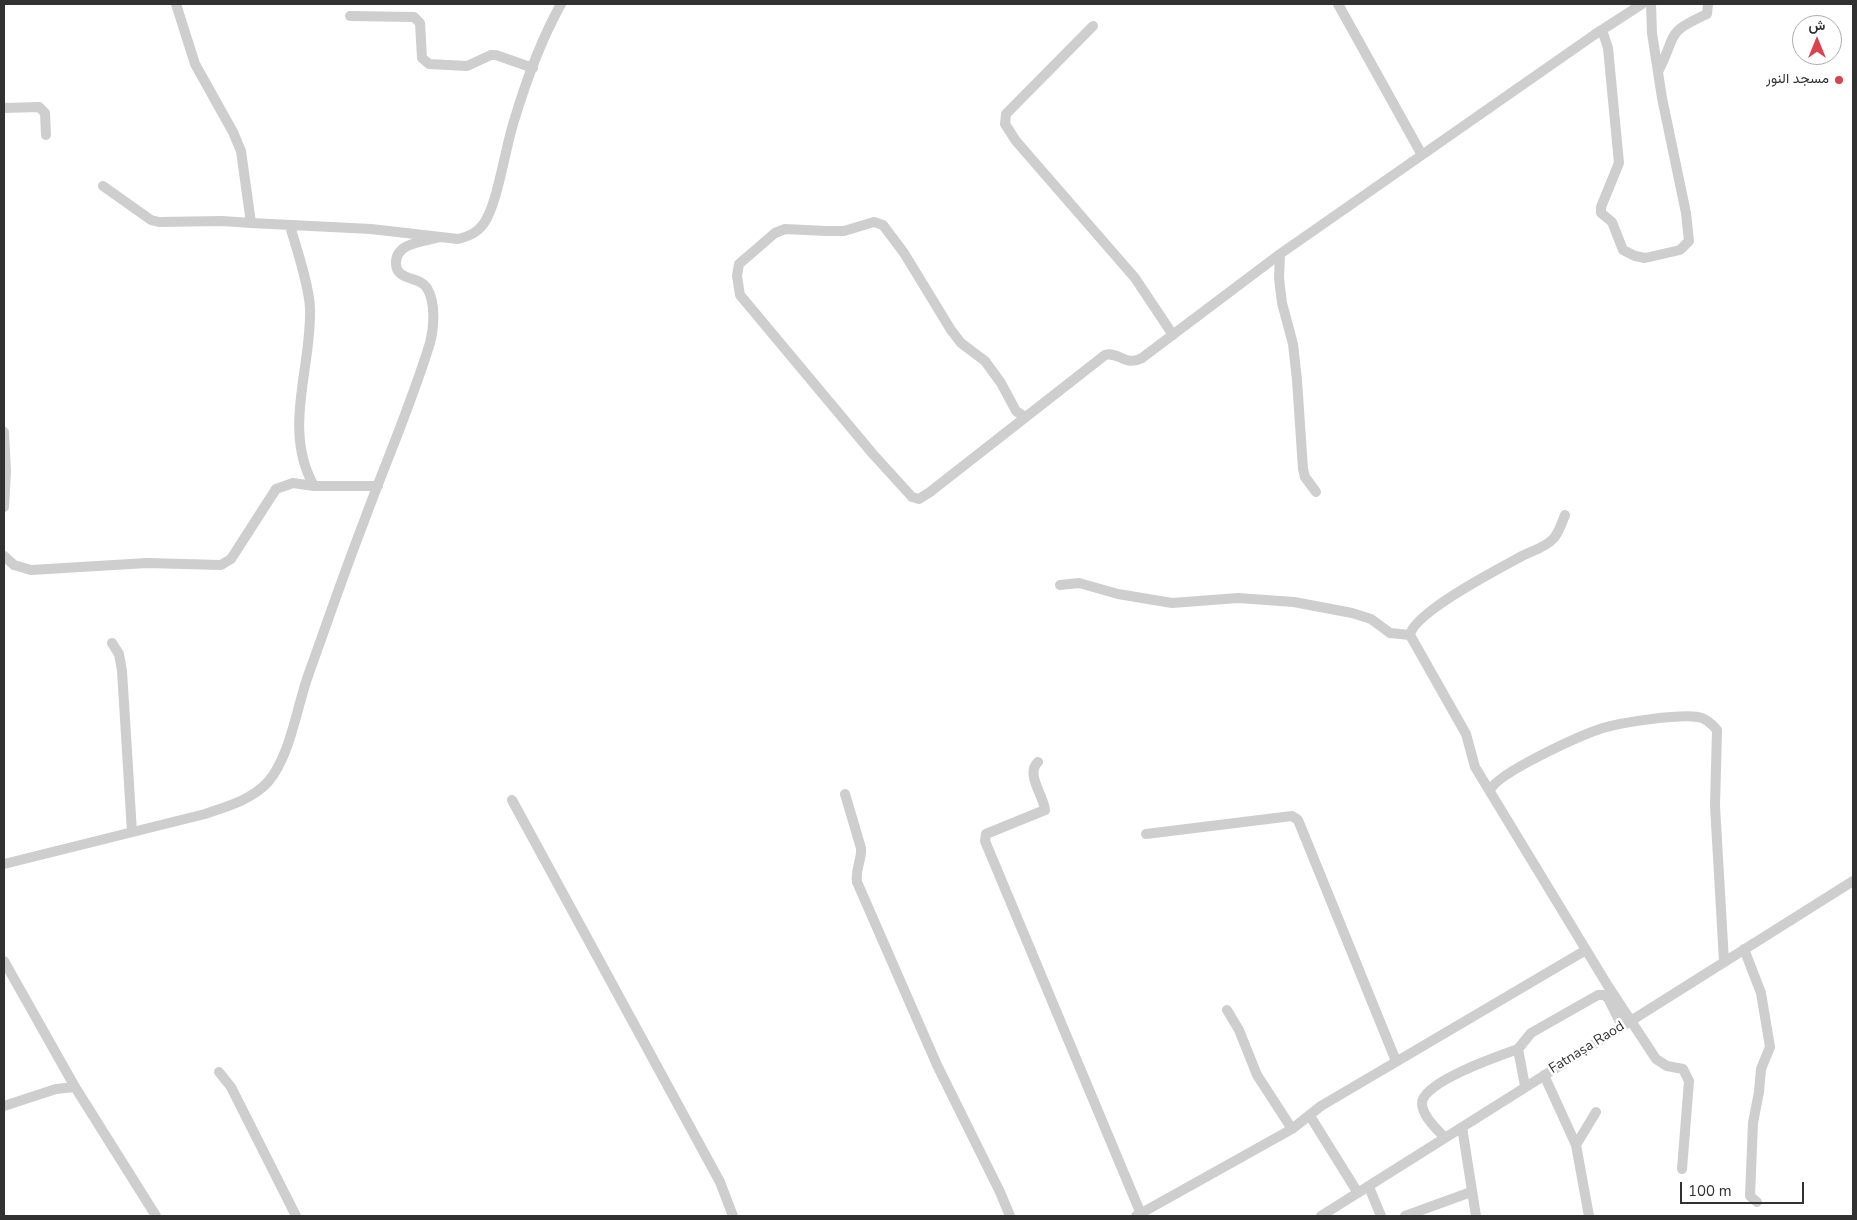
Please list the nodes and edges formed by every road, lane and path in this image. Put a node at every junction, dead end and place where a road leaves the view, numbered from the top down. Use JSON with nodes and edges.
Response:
{"nodes":[{"id":1,"x":176,"y":4,"type":"edge"},
{"id":2,"x":561,"y":4,"type":"edge"},
{"id":3,"x":1338,"y":4,"type":"edge"},
{"id":4,"x":1642,"y":4,"type":"edge"},
{"id":5,"x":1652,"y":4,"type":"edge"},
{"id":6,"x":1708,"y":4,"type":"edge"},
{"id":7,"x":350,"y":16,"type":"dead end"},
{"id":8,"x":1093,"y":26,"type":"dead end"},
{"id":9,"x":1602,"y":30,"type":"junction"},
{"id":10,"x":533,"y":68,"type":"junction"},
{"id":11,"x":1658,"y":72,"type":"junction"},
{"id":12,"x":4,"y":108,"type":"edge"},
{"id":13,"x":46,"y":135,"type":"dead end"},
{"id":14,"x":1422,"y":155,"type":"junction"},
{"id":15,"x":103,"y":186,"type":"dead end"},
{"id":16,"x":251,"y":223,"type":"junction"},
{"id":17,"x":290,"y":226,"type":"junction"},
{"id":18,"x":440,"y":237,"type":"junction"},
{"id":19,"x":1280,"y":254,"type":"junction"},
{"id":20,"x":1172,"y":335,"type":"junction"},
{"id":21,"x":1026,"y":417,"type":"junction"},
{"id":22,"x":4,"y":432,"type":"edge"},
{"id":23,"x":314,"y":486,"type":"junction"},
{"id":24,"x":378,"y":486,"type":"junction"},
{"id":25,"x":1316,"y":492,"type":"dead end"},
{"id":26,"x":4,"y":507,"type":"edge"},
{"id":27,"x":1565,"y":515,"type":"dead end"},
{"id":28,"x":4,"y":556,"type":"edge"},
{"id":29,"x":1060,"y":585,"type":"dead end"},
{"id":30,"x":1410,"y":635,"type":"junction"},
{"id":31,"x":112,"y":643,"type":"dead end"},
{"id":32,"x":1038,"y":762,"type":"dead end"},
{"id":33,"x":1490,"y":790,"type":"junction"},
{"id":34,"x":845,"y":794,"type":"dead end"},
{"id":35,"x":512,"y":800,"type":"dead end"},
{"id":36,"x":132,"y":832,"type":"junction"},
{"id":37,"x":1146,"y":834,"type":"dead end"},
{"id":38,"x":4,"y":864,"type":"edge"},
{"id":39,"x":1853,"y":881,"type":"edge"},
{"id":40,"x":1744,"y":949,"type":"junction"},
{"id":41,"x":1586,"y":950,"type":"junction"},
{"id":42,"x":4,"y":961,"type":"edge"},
{"id":43,"x":1724,"y":961,"type":"junction"},
{"id":44,"x":7,"y":974,"type":"edge"},
{"id":45,"x":1227,"y":1010,"type":"dead end"},
{"id":46,"x":1626,"y":1023,"type":"junction"},
{"id":47,"x":1518,"y":1049,"type":"junction"},
{"id":48,"x":1396,"y":1062,"type":"junction"},
{"id":49,"x":219,"y":1072,"type":"dead end"},
{"id":50,"x":1544,"y":1075,"type":"junction"},
{"id":51,"x":1525,"y":1086,"type":"junction"},
{"id":52,"x":75,"y":1087,"type":"junction"},
{"id":53,"x":4,"y":1106,"type":"edge"},
{"id":54,"x":1596,"y":1112,"type":"dead end"},
{"id":55,"x":1310,"y":1116,"type":"junction"},
{"id":56,"x":1462,"y":1127,"type":"junction"},
{"id":57,"x":1292,"y":1128,"type":"junction"},
{"id":58,"x":1445,"y":1138,"type":"junction"},
{"id":59,"x":1576,"y":1146,"type":"junction"},
{"id":60,"x":1682,"y":1169,"type":"dead end"},
{"id":61,"x":1369,"y":1187,"type":"junction"},
{"id":62,"x":1471,"y":1192,"type":"junction"},
{"id":63,"x":1358,"y":1193,"type":"junction"},
{"id":64,"x":1757,"y":1202,"type":"dead end"},
{"id":65,"x":1006,"y":1215,"type":"edge"},
{"id":66,"x":1139,"y":1215,"type":"edge"},
{"id":67,"x":156,"y":1216,"type":"edge"},
{"id":68,"x":296,"y":1216,"type":"edge"},
{"id":69,"x":733,"y":1216,"type":"edge"},
{"id":70,"x":1321,"y":1216,"type":"edge"},
{"id":71,"x":1381,"y":1216,"type":"edge"},
{"id":72,"x":1405,"y":1216,"type":"edge"},
{"id":73,"x":1476,"y":1216,"type":"edge"},
{"id":74,"x":1589,"y":1216,"type":"edge"}],
"edges":[{"from":1,"to":16,"type":"street"},
{"from":2,"to":10,"type":"street"},
{"from":3,"to":14,"type":"street"},
{"from":4,"to":9,"type":"street"},
{"from":5,"to":11,"type":"street"},
{"from":6,"to":11,"type":"street"},
{"from":7,"to":10,"type":"street"},
{"from":8,"to":20,"type":"street"},
{"from":9,"to":11,"type":"street"},
{"from":9,"to":14,"type":"street"},
{"from":10,"to":18,"type":"street"},
{"from":12,"to":13,"type":"street"},
{"from":14,"to":19,"type":"street"},
{"from":15,"to":16,"type":"street"},
{"from":16,"to":17,"type":"street"},
{"from":17,"to":18,"type":"street"},
{"from":17,"to":23,"type":"street"},
{"from":18,"to":24,"type":"street"},
{"from":19,"to":20,"type":"street"},
{"from":19,"to":25,"type":"street"},
{"from":20,"to":21,"type":"street"},
{"from":21,"to":21,"type":"street"},
{"from":22,"to":26,"type":"street"},
{"from":23,"to":24,"type":"street"},
{"from":23,"to":28,"type":"street"},
{"from":24,"to":36,"type":"street"},
{"from":27,"to":30,"type":"street"},
{"from":29,"to":30,"type":"street"},
{"from":30,"to":33,"type":"street"},
{"from":31,"to":36,"type":"street"},
{"from":32,"to":66,"type":"street"},
{"from":33,"to":41,"type":"street"},
{"from":33,"to":43,"type":"street"},
{"from":34,"to":65,"type":"street"},
{"from":35,"to":69,"type":"street"},
{"from":36,"to":38,"type":"street"},
{"from":37,"to":48,"type":"street"},
{"from":39,"to":40,"type":"street","name":"Fatnaṣa Raod"},
{"from":40,"to":43,"type":"street","name":"Fatnaṣa Raod"},
{"from":40,"to":64,"type":"street"},
{"from":41,"to":46,"type":"street"},
{"from":41,"to":48,"type":"street"},
{"from":42,"to":44,"type":"street"},
{"from":43,"to":46,"type":"street","name":"Fatnaṣa Raod"},
{"from":44,"to":52,"type":"street"},
{"from":45,"to":57,"type":"street"},
{"from":46,"to":47,"type":"street"},
{"from":46,"to":50,"type":"street","name":"Fatnaṣa Raod"},
{"from":46,"to":60,"type":"street"},
{"from":47,"to":51,"type":"street"},
{"from":47,"to":58,"type":"street"},
{"from":48,"to":55,"type":"street"},
{"from":49,"to":68,"type":"street"},
{"from":50,"to":51,"type":"street","name":"Fatnaṣa Raod"},
{"from":50,"to":59,"type":"street"},
{"from":51,"to":56,"type":"street","name":"Fatnaṣa Raod"},
{"from":52,"to":53,"type":"street"},
{"from":52,"to":67,"type":"street"},
{"from":54,"to":59,"type":"street"},
{"from":55,"to":57,"type":"street"},
{"from":55,"to":63,"type":"street"},
{"from":56,"to":58,"type":"street","name":"Fatnaṣa Raod"},
{"from":56,"to":62,"type":"street"},
{"from":57,"to":66,"type":"street"},
{"from":58,"to":61,"type":"street","name":"Fatnaṣa Raod"},
{"from":59,"to":74,"type":"street"},
{"from":61,"to":63,"type":"street","name":"Fatnaṣa Raod"},
{"from":61,"to":71,"type":"street"},
{"from":62,"to":72,"type":"street"},
{"from":62,"to":73,"type":"street"},
{"from":63,"to":70,"type":"street","name":"Fatnaṣa Raod"}]}
